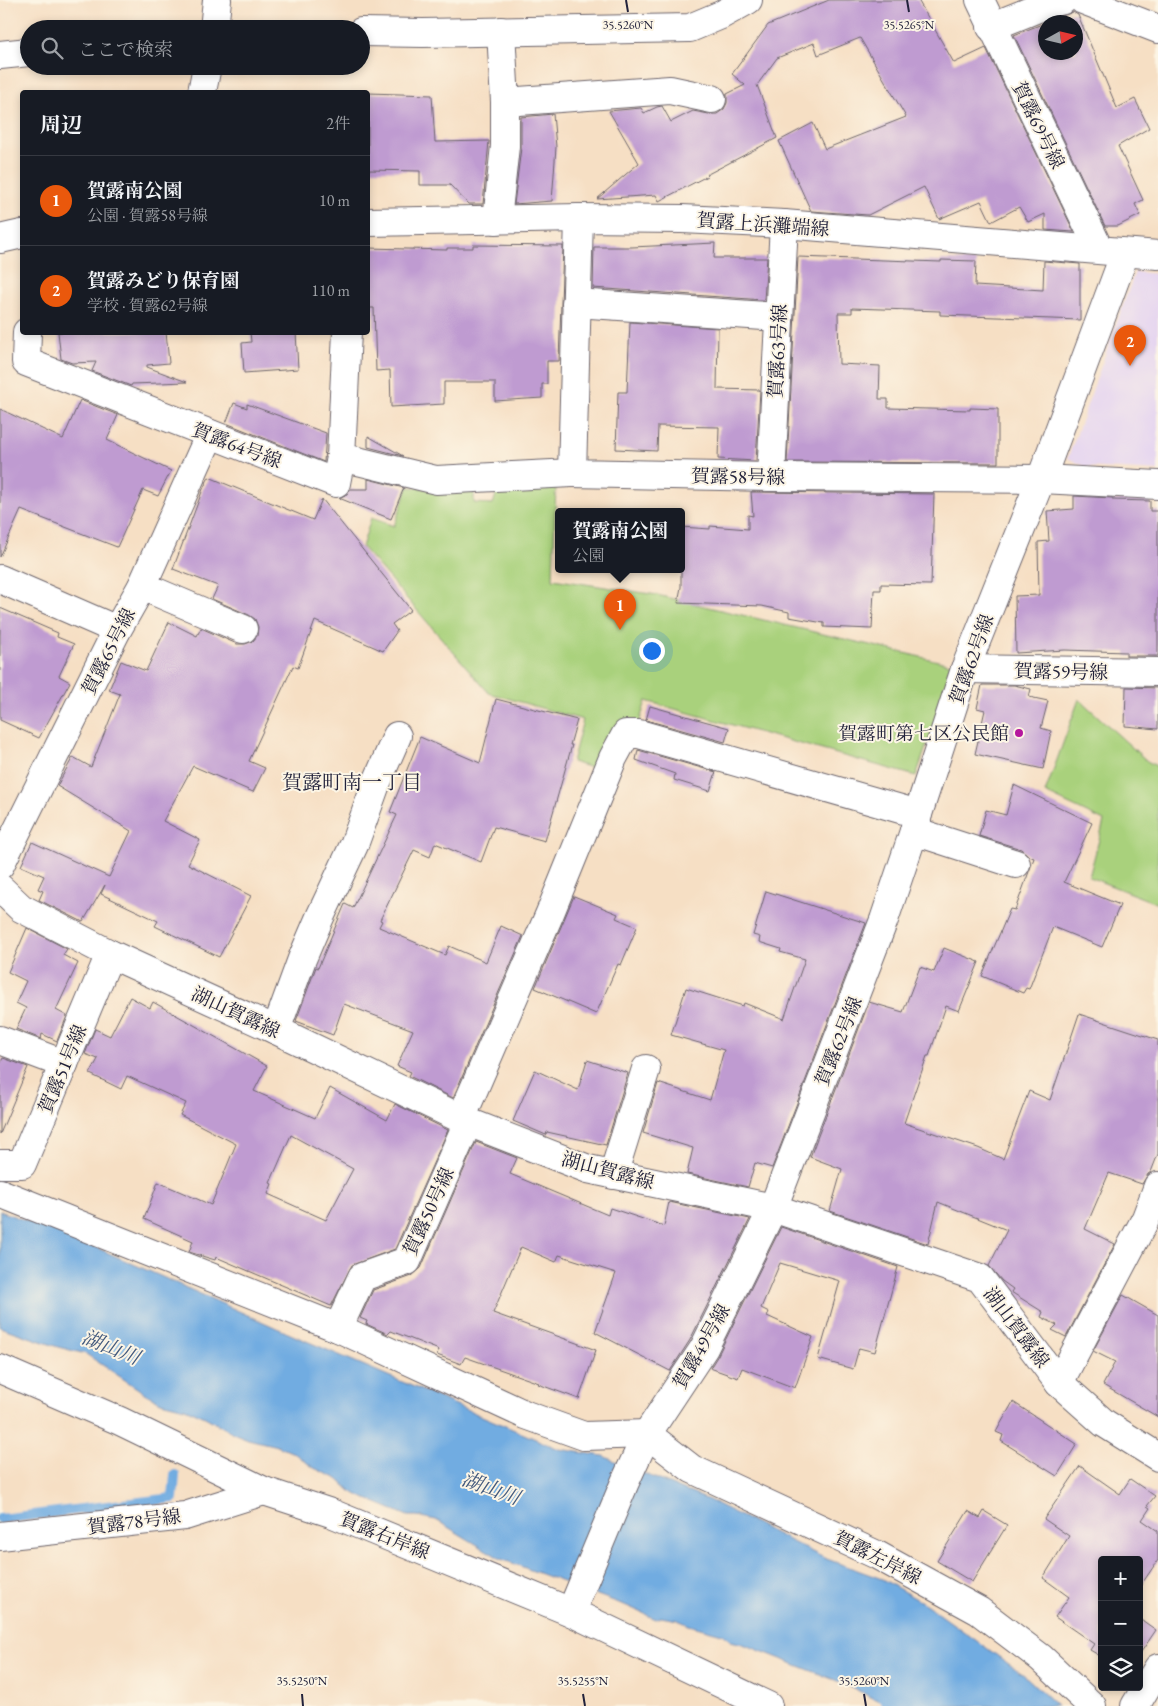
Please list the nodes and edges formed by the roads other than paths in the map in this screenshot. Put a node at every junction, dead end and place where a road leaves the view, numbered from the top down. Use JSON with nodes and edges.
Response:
{"nodes":[{"id":1,"x":217,"y":0,"type":"edge"},
{"id":2,"x":748,"y":0,"type":"edge"},
{"id":3,"x":980,"y":0,"type":"edge"},
{"id":4,"x":1063,"y":0,"type":"edge"},
{"id":5,"x":1083,"y":0,"type":"edge"},
{"id":6,"x":215,"y":20,"type":"edge"},
{"id":7,"x":991,"y":26,"type":"junction"},
{"id":8,"x":1158,"y":29,"type":"edge"},
{"id":9,"x":501,"y":31,"type":"junction"},
{"id":10,"x":370,"y":32,"type":"edge"},
{"id":11,"x":20,"y":53,"type":"edge"},
{"id":12,"x":0,"y":55,"type":"edge"},
{"id":13,"x":205,"y":75,"type":"edge"},
{"id":14,"x":202,"y":90,"type":"edge"},
{"id":15,"x":712,"y":99,"type":"dead end"},
{"id":16,"x":505,"y":102,"type":"junction"},
{"id":17,"x":579,"y":218,"type":"junction"},
{"id":18,"x":497,"y":220,"type":"junction"},
{"id":19,"x":370,"y":222,"type":"edge"},
{"id":20,"x":784,"y":224,"type":"junction"},
{"id":21,"x":20,"y":234,"type":"edge"},
{"id":22,"x":0,"y":239,"type":"edge"},
{"id":23,"x":1099,"y":249,"type":"junction"},
{"id":24,"x":1125,"y":253,"type":"junction"},
{"id":25,"x":1158,"y":255,"type":"edge"},
{"id":26,"x":576,"y":303,"type":"junction"},
{"id":27,"x":779,"y":317,"type":"junction"},
{"id":28,"x":26,"y":335,"type":"edge"},
{"id":29,"x":347,"y":335,"type":"edge"},
{"id":30,"x":210,"y":434,"type":"junction"},
{"id":31,"x":342,"y":457,"type":"junction"},
{"id":32,"x":572,"y":473,"type":"junction"},
{"id":33,"x":771,"y":477,"type":"junction"},
{"id":34,"x":1041,"y":480,"type":"junction"},
{"id":35,"x":1158,"y":485,"type":"edge"},
{"id":36,"x":0,"y":579,"type":"edge"},
{"id":37,"x":142,"y":586,"type":"junction"},
{"id":38,"x":243,"y":629,"type":"dead end"},
{"id":39,"x":117,"y":630,"type":"junction"},
{"id":40,"x":965,"y":669,"type":"junction"},
{"id":41,"x":1158,"y":672,"type":"edge"},
{"id":42,"x":397,"y":736,"type":"dead end"},
{"id":43,"x":916,"y":822,"type":"junction"},
{"id":44,"x":1016,"y":864,"type":"dead end"},
{"id":45,"x":0,"y":865,"type":"edge"},
{"id":46,"x":0,"y":888,"type":"edge"},
{"id":47,"x":110,"y":954,"type":"junction"},
{"id":48,"x":276,"y":1030,"type":"junction"},
{"id":49,"x":0,"y":1040,"type":"edge"},
{"id":50,"x":64,"y":1064,"type":"junction"},
{"id":51,"x":646,"y":1070,"type":"dead end"},
{"id":52,"x":464,"y":1120,"type":"junction"},
{"id":53,"x":0,"y":1164,"type":"edge"},
{"id":54,"x":614,"y":1175,"type":"junction"},
{"id":55,"x":1158,"y":1186,"type":"edge"},
{"id":56,"x":0,"y":1193,"type":"edge"},
{"id":57,"x":774,"y":1208,"type":"junction"},
{"id":58,"x":338,"y":1328,"type":"junction"},
{"id":59,"x":0,"y":1369,"type":"edge"},
{"id":60,"x":1059,"y":1384,"type":"junction"},
{"id":61,"x":647,"y":1434,"type":"junction"},
{"id":62,"x":1158,"y":1457,"type":"edge"},
{"id":63,"x":264,"y":1491,"type":"junction"},
{"id":64,"x":0,"y":1536,"type":"edge"},
{"id":65,"x":575,"y":1604,"type":"junction"},
{"id":66,"x":1158,"y":1668,"type":"edge"},
{"id":67,"x":768,"y":1706,"type":"edge"},
{"id":68,"x":1092,"y":1706,"type":"edge"},
{"id":69,"x":1134,"y":1706,"type":"edge"}],
"edges":[{"from":1,"to":6,"type":"street"},
{"from":2,"to":9,"type":"street"},
{"from":3,"to":7,"type":"street","name":"賀露69号線"},
{"from":4,"to":7,"type":"street"},
{"from":5,"to":8,"type":"street"},
{"from":7,"to":23,"type":"street","name":"賀露69号線"},
{"from":9,"to":10,"type":"street"},
{"from":9,"to":16,"type":"street"},
{"from":11,"to":12,"type":"street"},
{"from":13,"to":14,"type":"street"},
{"from":15,"to":16,"type":"street"},
{"from":16,"to":18,"type":"street"},
{"from":17,"to":18,"type":"street","name":"賀露上浜灘端線"},
{"from":17,"to":20,"type":"street","name":"賀露上浜灘端線"},
{"from":17,"to":26,"type":"street"},
{"from":18,"to":19,"type":"street","name":"賀露上浜灘端線"},
{"from":20,"to":23,"type":"street","name":"賀露上浜灘端線"},
{"from":20,"to":27,"type":"street","name":"賀露63号線"},
{"from":21,"to":22,"type":"street"},
{"from":23,"to":24,"type":"street","name":"賀露上浜灘端線"},
{"from":24,"to":25,"type":"street","name":"賀露上浜灘端線"},
{"from":24,"to":34,"type":"street","name":"賀露62号線"},
{"from":26,"to":27,"type":"street"},
{"from":26,"to":32,"type":"street"},
{"from":27,"to":33,"type":"street","name":"賀露63号線"},
{"from":28,"to":30,"type":"street","name":"賀露64号線"},
{"from":29,"to":31,"type":"street","name":"賀露64号線"},
{"from":30,"to":31,"type":"street","name":"賀露64号線"},
{"from":30,"to":37,"type":"street","name":"賀露65号線"},
{"from":31,"to":32,"type":"street","name":"賀露58号線"},
{"from":32,"to":33,"type":"street","name":"賀露58号線"},
{"from":33,"to":34,"type":"street","name":"賀露58号線"},
{"from":34,"to":35,"type":"street","name":"賀露58号線"},
{"from":34,"to":40,"type":"street","name":"賀露62号線"},
{"from":36,"to":39,"type":"street"},
{"from":37,"to":38,"type":"street"},
{"from":37,"to":39,"type":"street","name":"賀露65号線"},
{"from":39,"to":45,"type":"street","name":"賀露65号線"},
{"from":40,"to":41,"type":"street","name":"賀露59号線"},
{"from":40,"to":43,"type":"street","name":"賀露62号線"},
{"from":42,"to":48,"type":"street"},
{"from":43,"to":44,"type":"street"},
{"from":43,"to":52,"type":"street","name":"賀露50号線"},
{"from":43,"to":57,"type":"street","name":"賀露62号線"},
{"from":46,"to":47,"type":"street","name":"湖山賀露線"},
{"from":47,"to":48,"type":"street","name":"湖山賀露線"},
{"from":47,"to":50,"type":"street","name":"賀露51号線"},
{"from":48,"to":52,"type":"street","name":"湖山賀露線"},
{"from":49,"to":50,"type":"street"},
{"from":50,"to":53,"type":"street","name":"賀露51号線"},
{"from":51,"to":54,"type":"street"},
{"from":52,"to":54,"type":"street","name":"湖山賀露線"},
{"from":52,"to":58,"type":"street","name":"賀露50号線"},
{"from":54,"to":57,"type":"street","name":"湖山賀露線"},
{"from":55,"to":60,"type":"street"},
{"from":56,"to":58,"type":"street"},
{"from":57,"to":60,"type":"street","name":"湖山賀露線"},
{"from":57,"to":61,"type":"street","name":"賀露49号線"},
{"from":58,"to":61,"type":"street"},
{"from":59,"to":63,"type":"street","name":"賀露右岸線"},
{"from":60,"to":62,"type":"street","name":"湖山賀露線"},
{"from":61,"to":65,"type":"street","name":"賀露49号線"},
{"from":61,"to":68,"type":"street","name":"賀露左岸線"},
{"from":63,"to":64,"type":"street","name":"賀露78号線"},
{"from":63,"to":65,"type":"street","name":"賀露右岸線"},
{"from":65,"to":67,"type":"street","name":"賀露右岸線"},
{"from":66,"to":69,"type":"street"}]}
